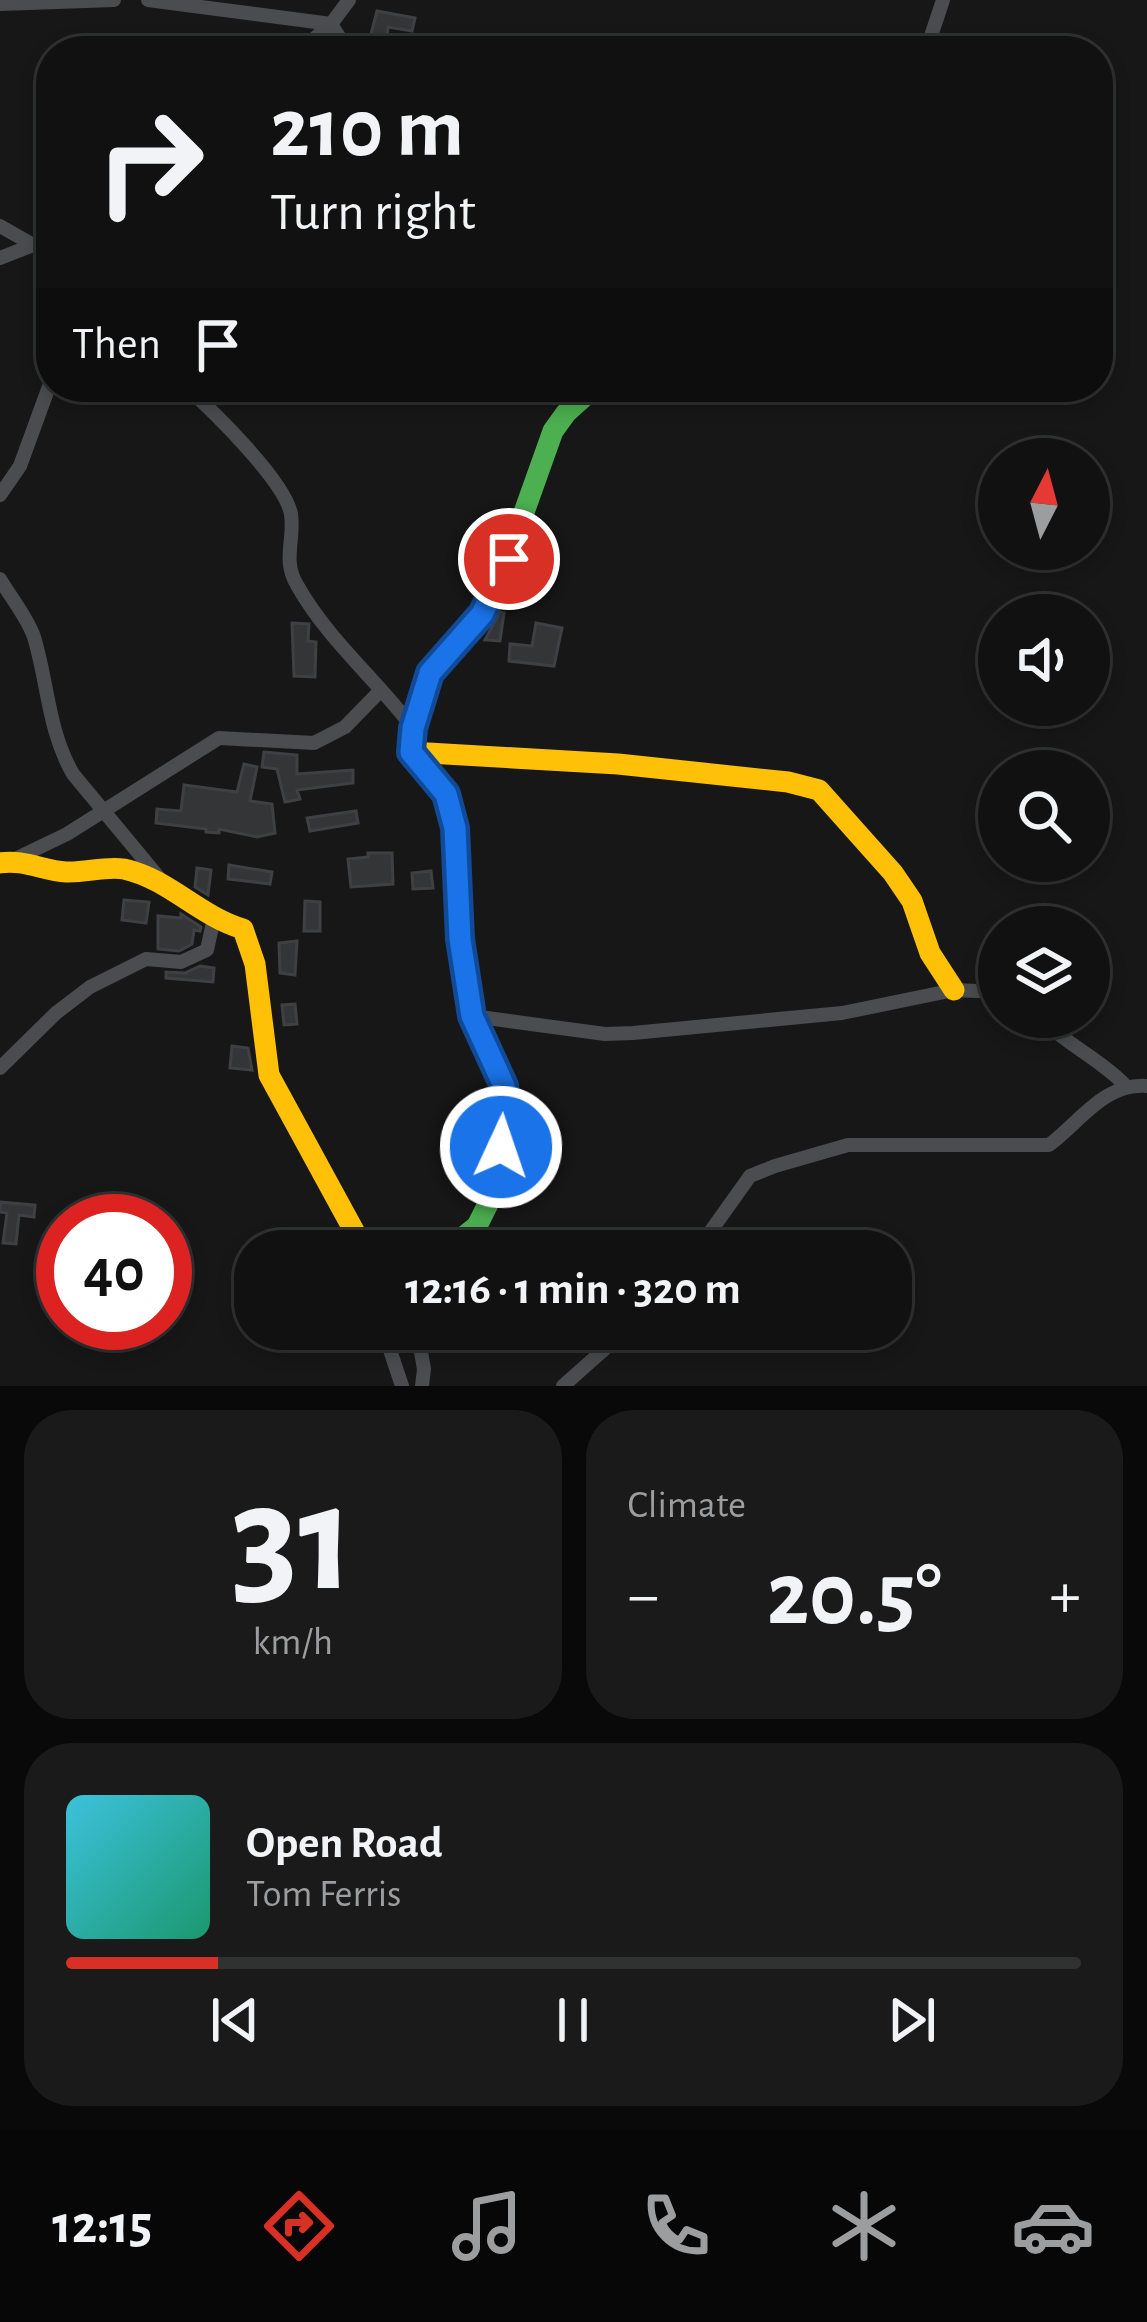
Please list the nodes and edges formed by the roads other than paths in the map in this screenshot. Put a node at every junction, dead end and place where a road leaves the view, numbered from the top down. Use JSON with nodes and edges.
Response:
{"nodes":[{"id":1,"x":114,"y":0,"type":"edge"},
{"id":2,"x":148,"y":0,"type":"edge"},
{"id":3,"x":349,"y":0,"type":"edge"},
{"id":4,"x":943,"y":0,"type":"edge"},
{"id":5,"x":0,"y":4,"type":"edge"},
{"id":6,"x":331,"y":24,"type":"junction"},
{"id":7,"x":317,"y":36,"type":"edge"},
{"id":8,"x":339,"y":36,"type":"edge"},
{"id":9,"x":931,"y":36,"type":"edge"},
{"id":10,"x":0,"y":226,"type":"edge"},
{"id":11,"x":36,"y":243,"type":"edge"},
{"id":12,"x":32,"y":244,"type":"junction"},
{"id":13,"x":36,"y":246,"type":"edge"},
{"id":14,"x":0,"y":258,"type":"edge"},
{"id":15,"x":43,"y":402,"type":"edge"},
{"id":16,"x":203,"y":402,"type":"edge"},
{"id":17,"x":578,"y":402,"type":"edge"},
{"id":18,"x":0,"y":495,"type":"edge"},
{"id":19,"x":0,"y":579,"type":"edge"},
{"id":20,"x":381,"y":690,"type":"junction"},
{"id":21,"x":413,"y":728,"type":"junction"},
{"id":22,"x":411,"y":752,"type":"junction"},
{"id":23,"x":104,"y":809,"type":"junction"},
{"id":24,"x":6,"y":862,"type":"edge"},
{"id":25,"x":163,"y":883,"type":"junction"},
{"id":26,"x":214,"y":918,"type":"junction"},
{"id":27,"x":954,"y":990,"type":"junction"},
{"id":28,"x":978,"y":991,"type":"edge"},
{"id":29,"x":472,"y":1016,"type":"junction"},
{"id":30,"x":1059,"y":1038,"type":"edge"},
{"id":31,"x":0,"y":1068,"type":"edge"},
{"id":32,"x":1125,"y":1084,"type":"junction"},
{"id":33,"x":1147,"y":1086,"type":"edge"},
{"id":34,"x":354,"y":1230,"type":"edge"},
{"id":35,"x":472,"y":1230,"type":"edge"},
{"id":36,"x":712,"y":1230,"type":"edge"},
{"id":37,"x":389,"y":1350,"type":"edge"},
{"id":38,"x":421,"y":1350,"type":"edge"},
{"id":39,"x":603,"y":1350,"type":"edge"},
{"id":40,"x":401,"y":1386,"type":"edge"},
{"id":41,"x":422,"y":1386,"type":"edge"},
{"id":42,"x":563,"y":1386,"type":"edge"}],
"edges":[{"from":1,"to":5,"type":"street"},
{"from":2,"to":6,"type":"street"},
{"from":3,"to":6,"type":"street"},
{"from":4,"to":9,"type":"street"},
{"from":6,"to":7,"type":"street"},
{"from":6,"to":8,"type":"street"},
{"from":10,"to":12,"type":"street"},
{"from":11,"to":12,"type":"street"},
{"from":12,"to":13,"type":"street"},
{"from":12,"to":14,"type":"street"},
{"from":15,"to":18,"type":"street"},
{"from":16,"to":20,"type":"street"},
{"from":17,"to":21,"type":"street"},
{"from":19,"to":23,"type":"street"},
{"from":20,"to":21,"type":"street"},
{"from":20,"to":23,"type":"street"},
{"from":21,"to":22,"type":"street"},
{"from":22,"to":27,"type":"street"},
{"from":22,"to":29,"type":"street"},
{"from":23,"to":24,"type":"street"},
{"from":23,"to":25,"type":"street"},
{"from":24,"to":25,"type":"street"},
{"from":25,"to":26,"type":"street"},
{"from":26,"to":31,"type":"street"},
{"from":26,"to":34,"type":"street"},
{"from":27,"to":28,"type":"street"},
{"from":27,"to":29,"type":"street"},
{"from":29,"to":35,"type":"street"},
{"from":30,"to":32,"type":"street"},
{"from":32,"to":33,"type":"street"},
{"from":32,"to":36,"type":"street"},
{"from":37,"to":40,"type":"street"},
{"from":38,"to":41,"type":"street"},
{"from":39,"to":42,"type":"street"}]}
